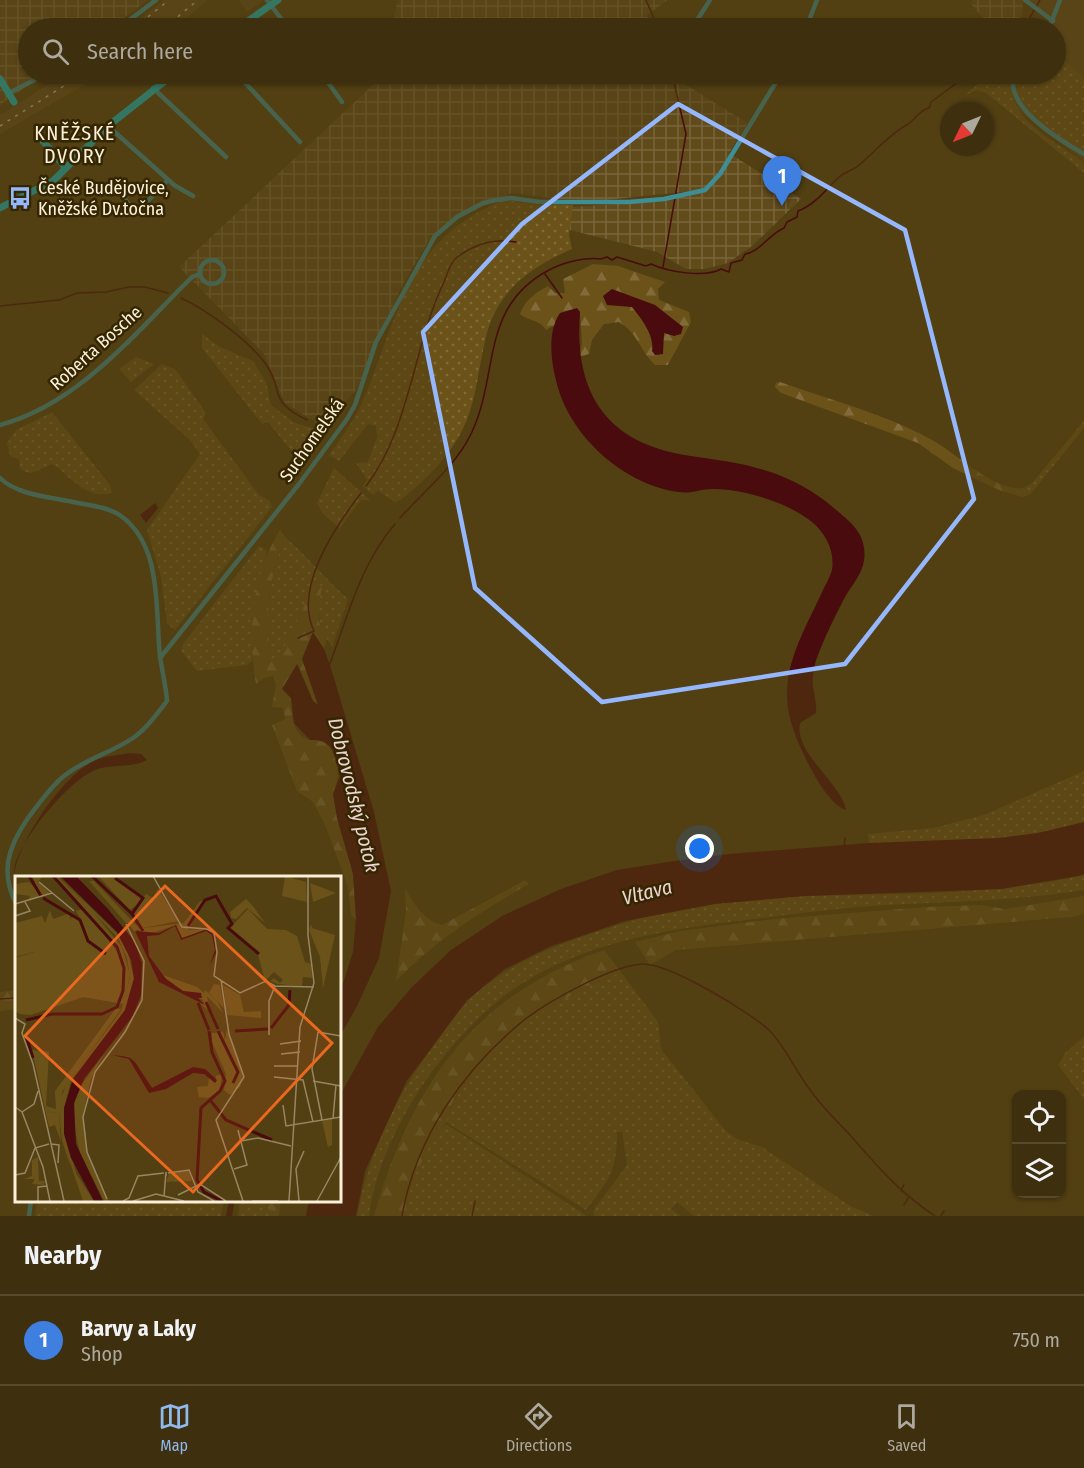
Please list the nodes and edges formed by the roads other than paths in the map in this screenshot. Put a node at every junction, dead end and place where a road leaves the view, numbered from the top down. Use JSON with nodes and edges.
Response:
{"nodes":[{"id":1,"x":156,"y":0,"type":"edge"},
{"id":2,"x":278,"y":0,"type":"edge"},
{"id":3,"x":710,"y":0,"type":"edge"},
{"id":4,"x":817,"y":0,"type":"edge"},
{"id":5,"x":1024,"y":0,"type":"edge"},
{"id":6,"x":1060,"y":0,"type":"edge"},
{"id":7,"x":269,"y":3,"type":"edge"},
{"id":8,"x":132,"y":18,"type":"edge"},
{"id":9,"x":250,"y":18,"type":"edge"},
{"id":10,"x":280,"y":18,"type":"edge"},
{"id":11,"x":698,"y":18,"type":"edge"},
{"id":12,"x":810,"y":18,"type":"edge"},
{"id":13,"x":1049,"y":18,"type":"edge"},
{"id":14,"x":1054,"y":18,"type":"edge"},
{"id":15,"x":0,"y":79,"type":"edge"},
{"id":16,"x":27,"y":84,"type":"edge"},
{"id":17,"x":159,"y":84,"type":"edge"},
{"id":18,"x":246,"y":84,"type":"edge"},
{"id":19,"x":329,"y":84,"type":"edge"},
{"id":20,"x":775,"y":84,"type":"edge"},
{"id":21,"x":1012,"y":84,"type":"edge"},
{"id":22,"x":153,"y":88,"type":"junction"},
{"id":23,"x":9,"y":93,"type":"junction"},
{"id":24,"x":15,"y":102,"type":"dead end"},
{"id":25,"x":342,"y":102,"type":"dead end"},
{"id":26,"x":108,"y":126,"type":"junction"},
{"id":27,"x":38,"y":135,"type":"dead end"},
{"id":28,"x":300,"y":142,"type":"dead end"},
{"id":29,"x":1084,"y":154,"type":"edge"},
{"id":30,"x":226,"y":157,"type":"dead end"},
{"id":31,"x":64,"y":166,"type":"junction"},
{"id":32,"x":168,"y":180,"type":"junction"},
{"id":33,"x":192,"y":196,"type":"dead end"},
{"id":34,"x":124,"y":198,"type":"dead end"},
{"id":35,"x":0,"y":208,"type":"edge"},
{"id":36,"x":200,"y":274,"type":"junction"},
{"id":37,"x":0,"y":425,"type":"edge"},
{"id":38,"x":0,"y":478,"type":"edge"},
{"id":39,"x":160,"y":658,"type":"junction"},
{"id":40,"x":15,"y":902,"type":"edge"},
{"id":41,"x":31,"y":1201,"type":"edge"},
{"id":42,"x":29,"y":1216,"type":"edge"}],
"edges":[{"from":1,"to":8,"type":"street"},
{"from":2,"to":7,"type":"street"},
{"from":3,"to":11,"type":"street"},
{"from":4,"to":12,"type":"street"},
{"from":5,"to":13,"type":"street"},
{"from":6,"to":14,"type":"street"},
{"from":7,"to":9,"type":"street"},
{"from":7,"to":10,"type":"street"},
{"from":15,"to":23,"type":"street"},
{"from":16,"to":23,"type":"street"},
{"from":17,"to":22,"type":"street"},
{"from":18,"to":28,"type":"street"},
{"from":19,"to":25,"type":"street"},
{"from":20,"to":39,"type":"street","name":"Suchomelská"},
{"from":21,"to":29,"type":"street"},
{"from":22,"to":26,"type":"street"},
{"from":22,"to":30,"type":"street"},
{"from":23,"to":24,"type":"street"},
{"from":26,"to":31,"type":"street"},
{"from":26,"to":32,"type":"street"},
{"from":27,"to":31,"type":"street"},
{"from":31,"to":35,"type":"street"},
{"from":32,"to":33,"type":"street"},
{"from":32,"to":34,"type":"street"},
{"from":36,"to":36,"type":"street","name":"Roberta Bosche"},
{"from":36,"to":37,"type":"street","name":"Roberta Bosche"},
{"from":38,"to":39,"type":"street"},
{"from":39,"to":40,"type":"street"},
{"from":41,"to":42,"type":"street"}]}
